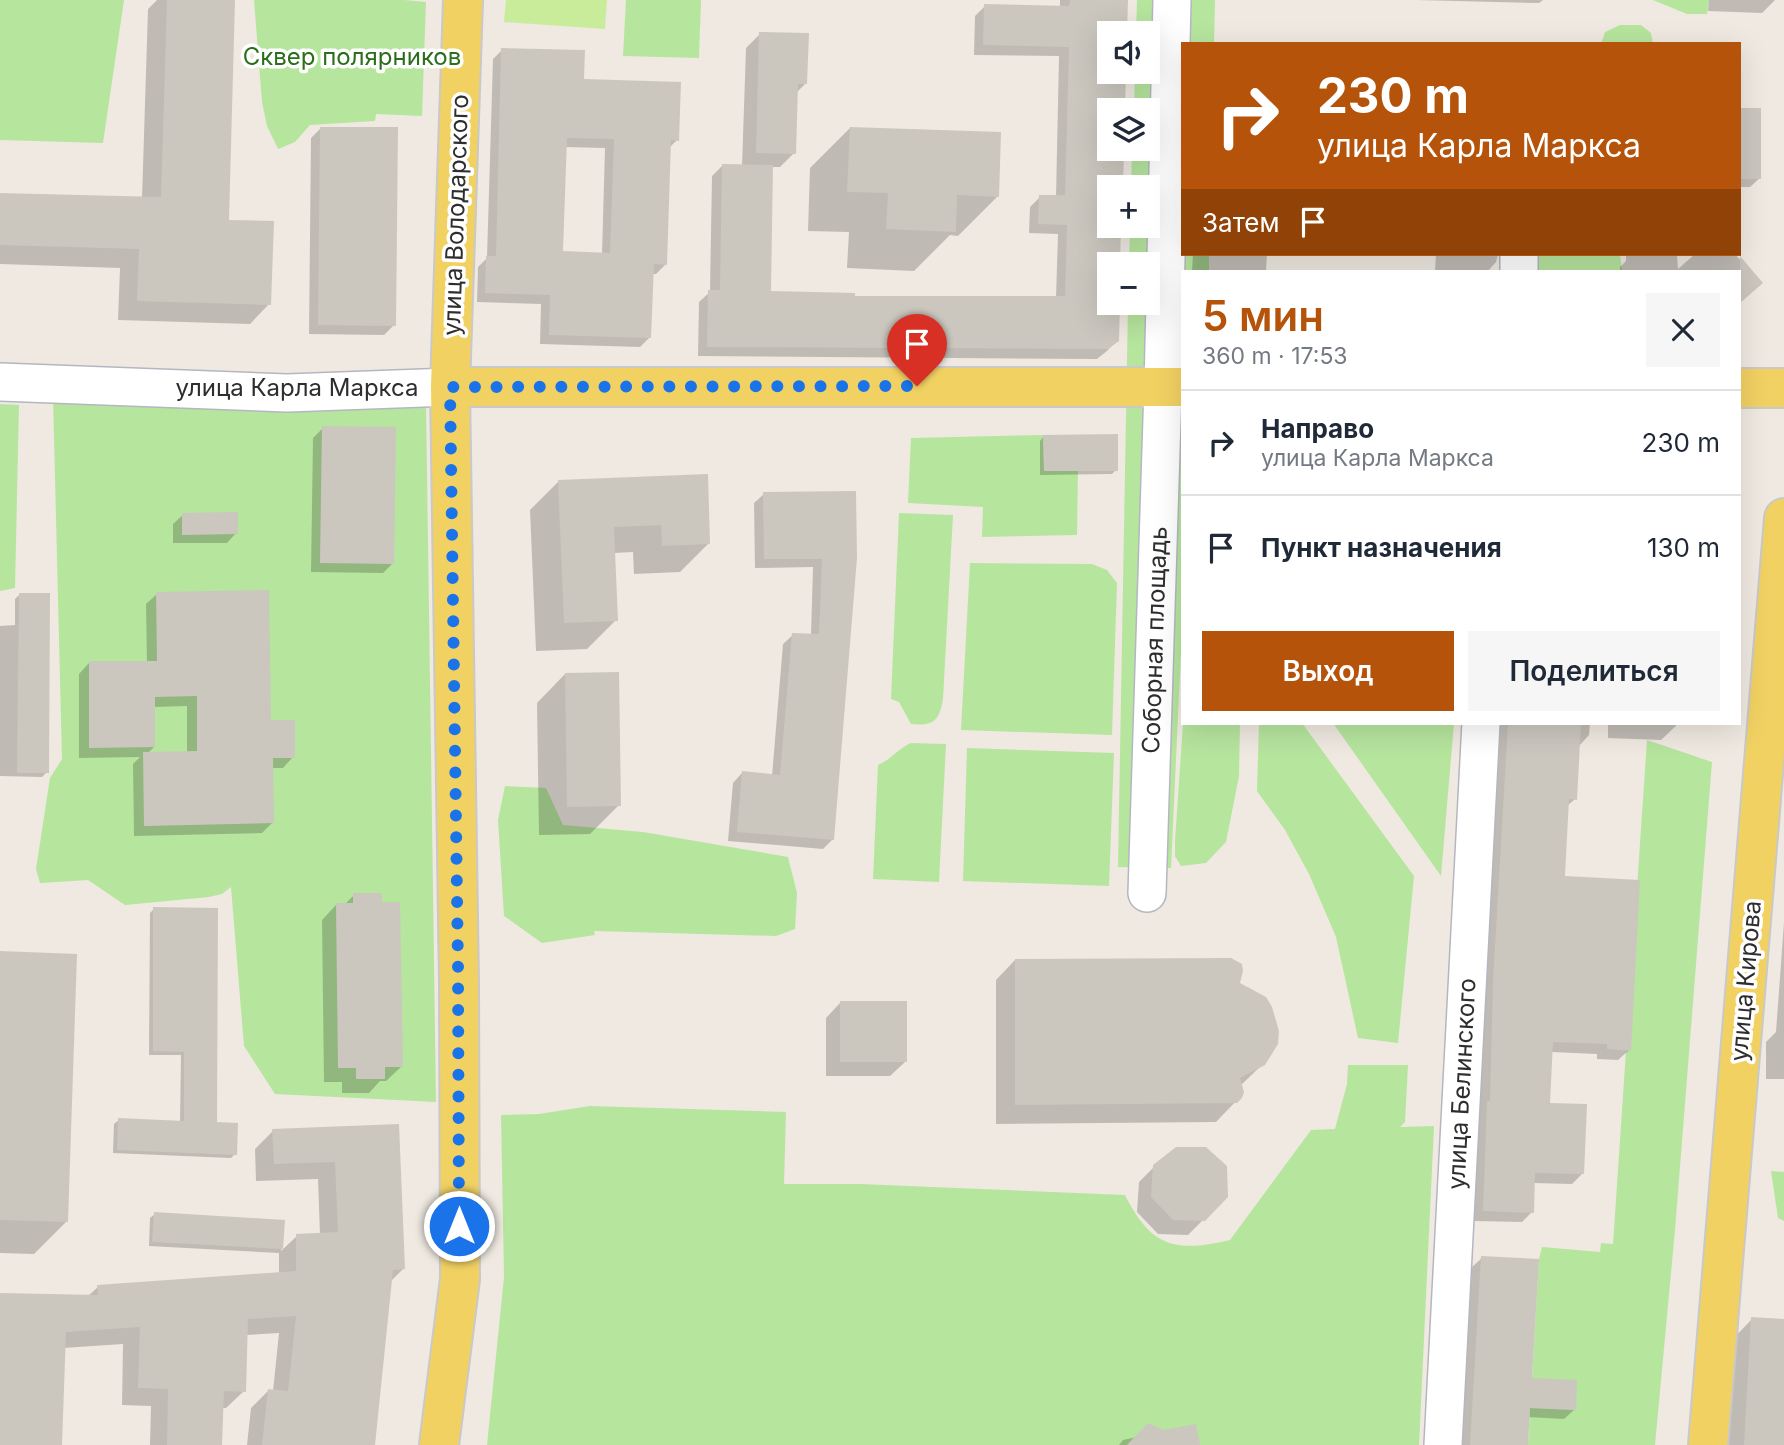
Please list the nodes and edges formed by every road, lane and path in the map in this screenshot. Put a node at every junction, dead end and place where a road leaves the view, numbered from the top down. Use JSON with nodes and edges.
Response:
{"nodes":[{"id":1,"x":463,"y":0,"type":"edge"},
{"id":2,"x":1172,"y":0,"type":"edge"},
{"id":3,"x":0,"y":382,"type":"edge"},
{"id":4,"x":450,"y":387,"type":"junction"},
{"id":5,"x":1173,"y":387,"type":"edge"},
{"id":6,"x":1741,"y":388,"type":"edge"},
{"id":7,"x":1784,"y":388,"type":"edge"},
{"id":8,"x":1784,"y":517,"type":"edge"},
{"id":9,"x":1481,"y":725,"type":"edge"},
{"id":10,"x":1147,"y":893,"type":"dead end"},
{"id":11,"x":439,"y":1445,"type":"edge"},
{"id":12,"x":1443,"y":1445,"type":"edge"},
{"id":13,"x":1708,"y":1445,"type":"edge"}],
"edges":[{"from":1,"to":4,"type":"main road","name":"улица Володарского"},
{"from":2,"to":5,"type":"street","name":"Соборная площадь"},
{"from":3,"to":4,"type":"street","name":"улица Карла Маркса"},
{"from":4,"to":5,"type":"main road","name":"улица Карла Маркса"},
{"from":4,"to":11,"type":"main road","name":"улица Володарского"},
{"from":5,"to":10,"type":"street","name":"Соборная площадь"},
{"from":6,"to":7,"type":"main road"},
{"from":8,"to":13,"type":"main road","name":"улица Кирова"},
{"from":9,"to":12,"type":"street","name":"улица Белинского"}]}
